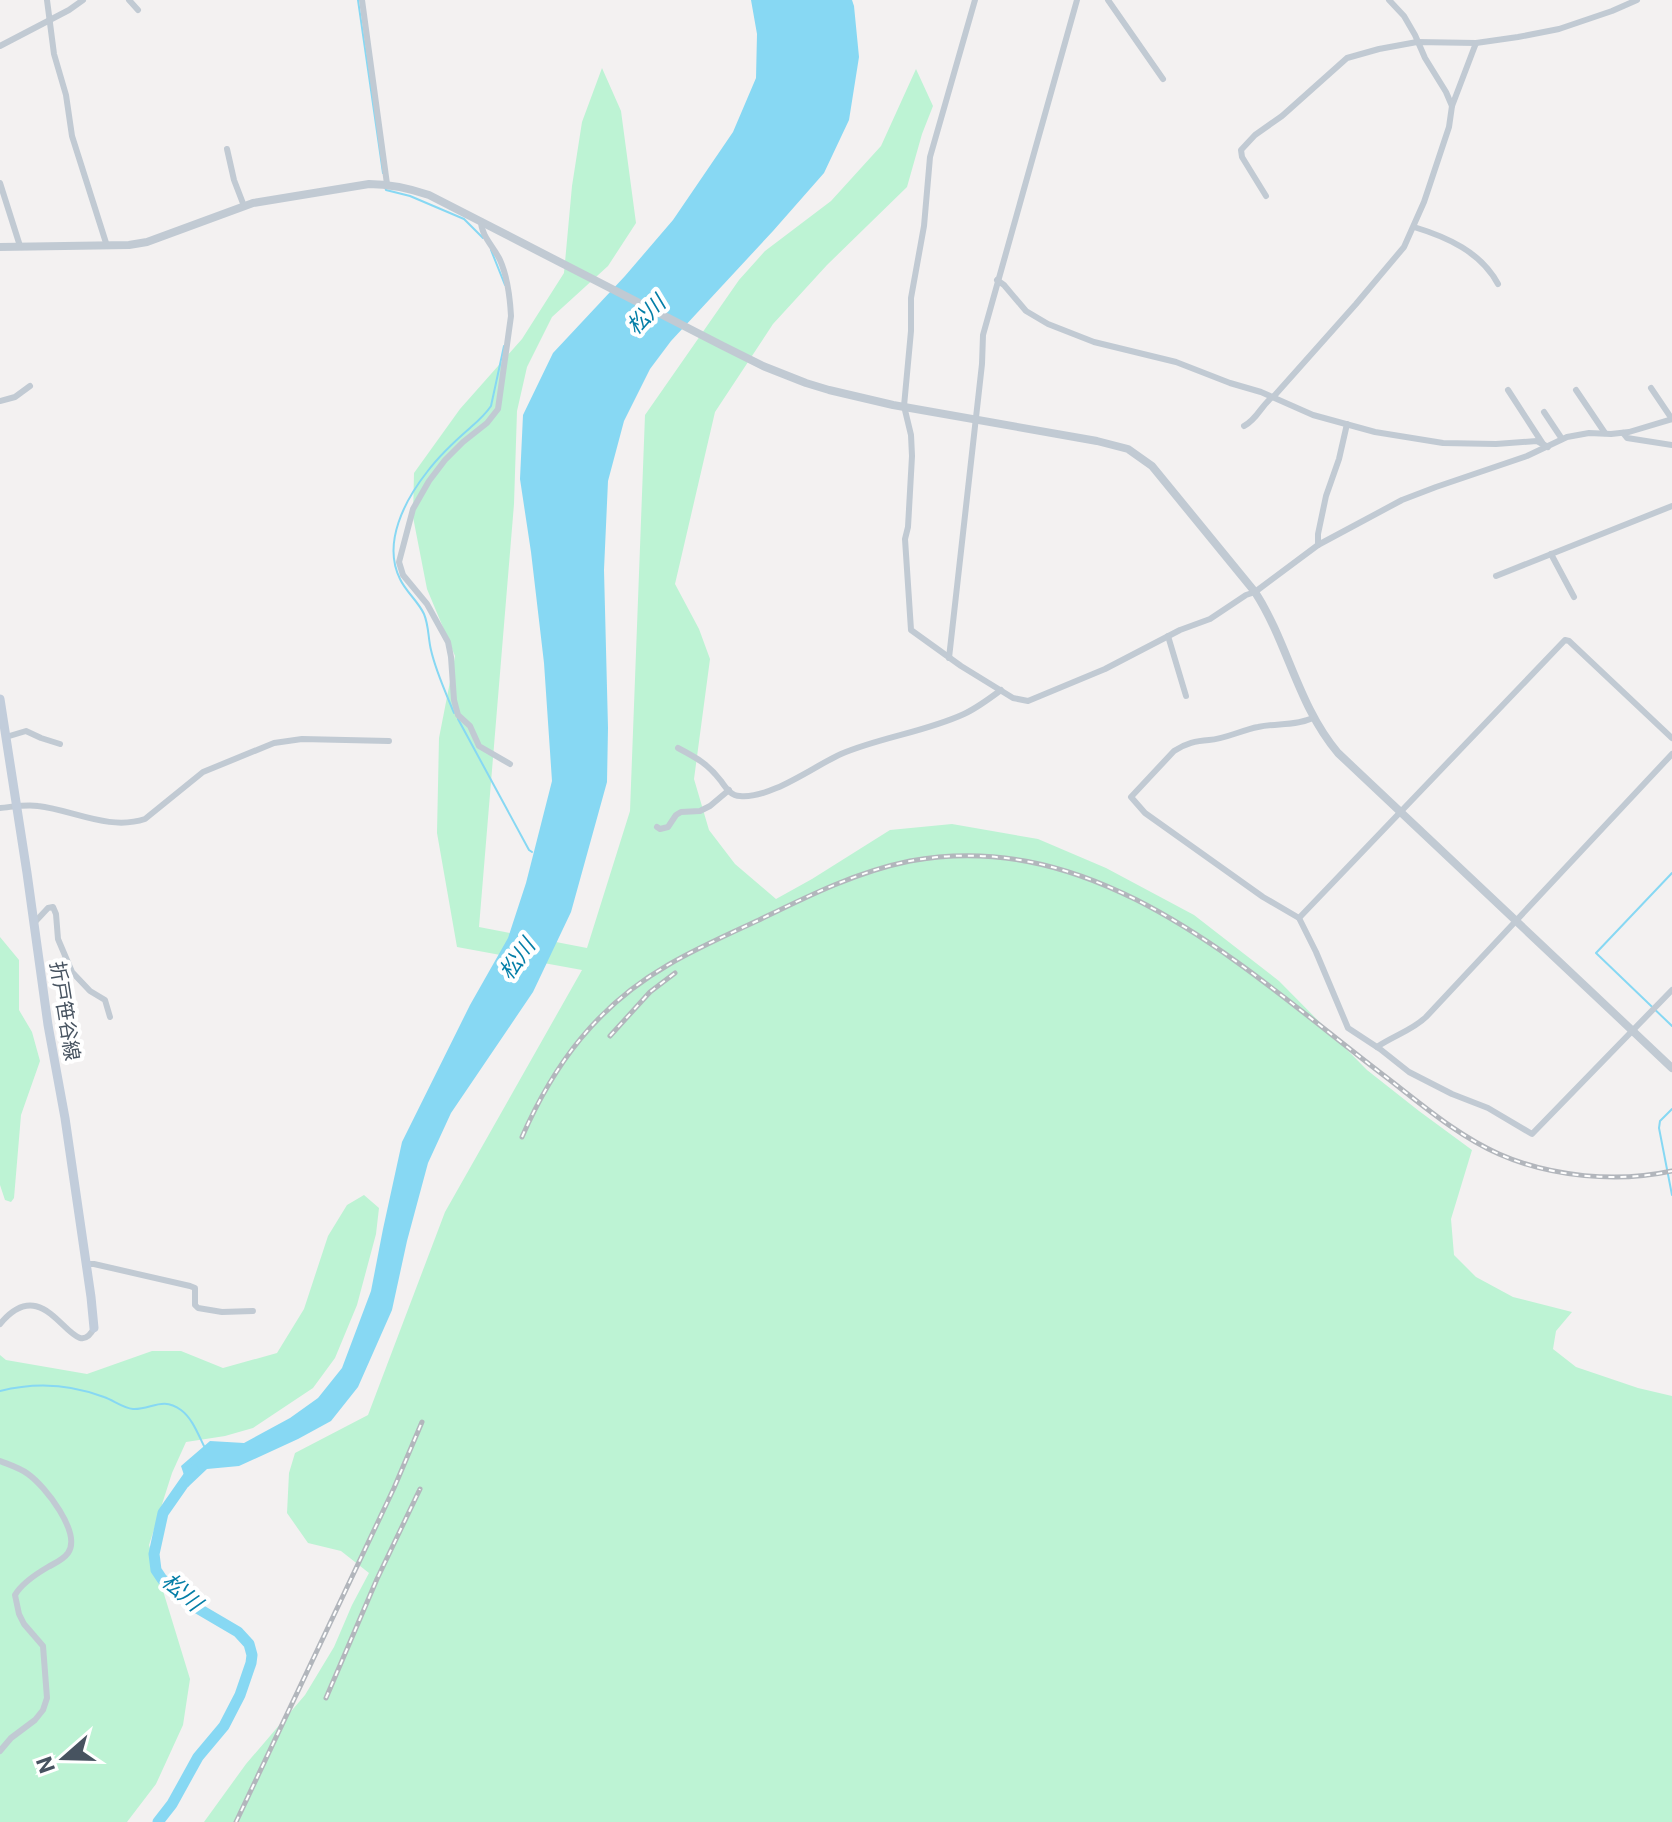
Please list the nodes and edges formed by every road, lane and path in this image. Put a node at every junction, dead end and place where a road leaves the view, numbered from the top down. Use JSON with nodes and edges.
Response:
{"nodes":[{"id":1,"x":47,"y":0,"type":"edge"},
{"id":2,"x":83,"y":0,"type":"edge"},
{"id":3,"x":129,"y":0,"type":"edge"},
{"id":4,"x":141,"y":0,"type":"edge"},
{"id":5,"x":362,"y":0,"type":"edge"},
{"id":6,"x":975,"y":0,"type":"edge"},
{"id":7,"x":1077,"y":0,"type":"edge"},
{"id":8,"x":1108,"y":0,"type":"edge"},
{"id":9,"x":1389,"y":0,"type":"edge"},
{"id":10,"x":1637,"y":0,"type":"edge"},
{"id":11,"x":49,"y":19,"type":"junction"},
{"id":12,"x":1417,"y":42,"type":"junction"},
{"id":13,"x":1476,"y":43,"type":"junction"},
{"id":14,"x":0,"y":46,"type":"edge"},
{"id":15,"x":1163,"y":79,"type":"dead end"},
{"id":16,"x":1452,"y":106,"type":"junction"},
{"id":17,"x":227,"y":149,"type":"dead end"},
{"id":18,"x":0,"y":183,"type":"edge"},
{"id":19,"x":387,"y":184,"type":"junction"},
{"id":20,"x":1266,"y":196,"type":"dead end"},
{"id":21,"x":244,"y":206,"type":"junction"},
{"id":22,"x":481,"y":221,"type":"junction"},
{"id":23,"x":1414,"y":227,"type":"junction"},
{"id":24,"x":20,"y":246,"type":"junction"},
{"id":25,"x":107,"y":246,"type":"junction"},
{"id":26,"x":0,"y":247,"type":"edge"},
{"id":27,"x":997,"y":280,"type":"junction"},
{"id":28,"x":1498,"y":284,"type":"dead end"},
{"id":29,"x":30,"y":386,"type":"dead end"},
{"id":30,"x":1651,"y":388,"type":"dead end"},
{"id":31,"x":1508,"y":390,"type":"dead end"},
{"id":32,"x":1576,"y":390,"type":"dead end"},
{"id":33,"x":1272,"y":397,"type":"junction"},
{"id":34,"x":0,"y":401,"type":"edge"},
{"id":35,"x":904,"y":407,"type":"junction"},
{"id":36,"x":1544,"y":412,"type":"dead end"},
{"id":37,"x":1672,"y":419,"type":"edge"},
{"id":38,"x":975,"y":420,"type":"junction"},
{"id":39,"x":1347,"y":424,"type":"junction"},
{"id":40,"x":1244,"y":426,"type":"dead end"},
{"id":41,"x":1605,"y":433,"type":"junction"},
{"id":42,"x":1623,"y":433,"type":"junction"},
{"id":43,"x":1562,"y":439,"type":"junction"},
{"id":44,"x":1546,"y":445,"type":"junction"},
{"id":45,"x":1672,"y":445,"type":"edge"},
{"id":46,"x":1672,"y":506,"type":"edge"},
{"id":47,"x":1318,"y":545,"type":"junction"},
{"id":48,"x":1551,"y":554,"type":"junction"},
{"id":49,"x":1496,"y":576,"type":"dead end"},
{"id":50,"x":1255,"y":592,"type":"junction"},
{"id":51,"x":1574,"y":597,"type":"dead end"},
{"id":52,"x":1168,"y":636,"type":"junction"},
{"id":53,"x":949,"y":658,"type":"junction"},
{"id":54,"x":1001,"y":690,"type":"junction"},
{"id":55,"x":1186,"y":696,"type":"dead end"},
{"id":56,"x":0,"y":699,"type":"edge"},
{"id":57,"x":1313,"y":718,"type":"junction"},
{"id":58,"x":6,"y":737,"type":"junction"},
{"id":59,"x":1672,"y":738,"type":"edge"},
{"id":60,"x":389,"y":741,"type":"dead end"},
{"id":61,"x":60,"y":744,"type":"dead end"},
{"id":62,"x":678,"y":748,"type":"dead end"},
{"id":63,"x":4,"y":751,"type":"edge"},
{"id":64,"x":1672,"y":754,"type":"edge"},
{"id":65,"x":510,"y":764,"type":"dead end"},
{"id":66,"x":729,"y":790,"type":"junction"},
{"id":67,"x":17,"y":807,"type":"junction"},
{"id":68,"x":0,"y":808,"type":"edge"},
{"id":69,"x":1401,"y":810,"type":"junction"},
{"id":70,"x":657,"y":827,"type":"dead end"},
{"id":71,"x":1299,"y":918,"type":"junction"},
{"id":72,"x":1516,"y":921,"type":"junction"},
{"id":73,"x":34,"y":923,"type":"junction"},
{"id":74,"x":1672,"y":990,"type":"edge"},
{"id":75,"x":110,"y":1017,"type":"dead end"},
{"id":76,"x":1633,"y":1031,"type":"junction"},
{"id":77,"x":1377,"y":1047,"type":"junction"},
{"id":78,"x":1672,"y":1068,"type":"edge"},
{"id":79,"x":86,"y":1264,"type":"junction"},
{"id":80,"x":253,"y":1311,"type":"dead end"},
{"id":81,"x":0,"y":1324,"type":"edge"},
{"id":82,"x":94,"y":1328,"type":"joint"},
{"id":83,"x":0,"y":1461,"type":"edge"},
{"id":84,"x":0,"y":1751,"type":"edge"}],
"edges":[{"from":1,"to":11,"type":"street"},
{"from":2,"to":11,"type":"street"},
{"from":3,"to":4,"type":"street"},
{"from":5,"to":19,"type":"street"},
{"from":6,"to":35,"type":"street"},
{"from":7,"to":27,"type":"street"},
{"from":8,"to":15,"type":"street"},
{"from":9,"to":12,"type":"street"},
{"from":10,"to":13,"type":"street"},
{"from":11,"to":14,"type":"street"},
{"from":11,"to":25,"type":"street"},
{"from":12,"to":13,"type":"street"},
{"from":12,"to":16,"type":"street"},
{"from":12,"to":20,"type":"street"},
{"from":13,"to":16,"type":"street"},
{"from":16,"to":23,"type":"street"},
{"from":17,"to":21,"type":"street"},
{"from":18,"to":24,"type":"street"},
{"from":19,"to":21,"type":"street"},
{"from":19,"to":22,"type":"street"},
{"from":21,"to":25,"type":"street"},
{"from":22,"to":35,"type":"street"},
{"from":22,"to":65,"type":"street"},
{"from":23,"to":28,"type":"street"},
{"from":23,"to":33,"type":"street"},
{"from":24,"to":25,"type":"street"},
{"from":24,"to":26,"type":"street"},
{"from":27,"to":33,"type":"street"},
{"from":27,"to":38,"type":"street"},
{"from":29,"to":34,"type":"street"},
{"from":30,"to":37,"type":"street"},
{"from":31,"to":44,"type":"street"},
{"from":32,"to":41,"type":"street"},
{"from":33,"to":39,"type":"street"},
{"from":33,"to":40,"type":"street"},
{"from":35,"to":38,"type":"street"},
{"from":35,"to":53,"type":"street"},
{"from":36,"to":43,"type":"street"},
{"from":37,"to":42,"type":"street"},
{"from":38,"to":50,"type":"street"},
{"from":38,"to":53,"type":"street"},
{"from":39,"to":44,"type":"street"},
{"from":39,"to":47,"type":"street"},
{"from":41,"to":42,"type":"street"},
{"from":41,"to":43,"type":"street"},
{"from":42,"to":45,"type":"street"},
{"from":43,"to":44,"type":"street"},
{"from":44,"to":47,"type":"street"},
{"from":46,"to":48,"type":"street"},
{"from":47,"to":50,"type":"street"},
{"from":48,"to":49,"type":"street"},
{"from":48,"to":51,"type":"street"},
{"from":50,"to":52,"type":"street"},
{"from":50,"to":57,"type":"street"},
{"from":52,"to":54,"type":"street"},
{"from":52,"to":55,"type":"street"},
{"from":53,"to":54,"type":"street"},
{"from":54,"to":66,"type":"street"},
{"from":56,"to":58,"type":"main road","name":"折戸笹谷線"},
{"from":57,"to":69,"type":"street"},
{"from":57,"to":71,"type":"street"},
{"from":58,"to":61,"type":"street"},
{"from":58,"to":63,"type":"main road","name":"折戸笹谷線"},
{"from":59,"to":69,"type":"street"},
{"from":60,"to":67,"type":"street"},
{"from":62,"to":66,"type":"street"},
{"from":63,"to":67,"type":"main road","name":"折戸笹谷線"},
{"from":64,"to":72,"type":"street"},
{"from":66,"to":70,"type":"street"},
{"from":67,"to":68,"type":"street"},
{"from":67,"to":73,"type":"main road","name":"折戸笹谷線"},
{"from":69,"to":71,"type":"street"},
{"from":69,"to":72,"type":"street"},
{"from":71,"to":77,"type":"street"},
{"from":72,"to":76,"type":"street"},
{"from":72,"to":77,"type":"street"},
{"from":73,"to":75,"type":"street"},
{"from":73,"to":79,"type":"main road","name":"折戸笹谷線"},
{"from":74,"to":76,"type":"street"},
{"from":76,"to":77,"type":"street"},
{"from":76,"to":78,"type":"street"},
{"from":79,"to":80,"type":"street"},
{"from":79,"to":82,"type":"main road","name":"折戸笹谷線"},
{"from":81,"to":82,"type":"street"},
{"from":83,"to":84,"type":"street"}]}
